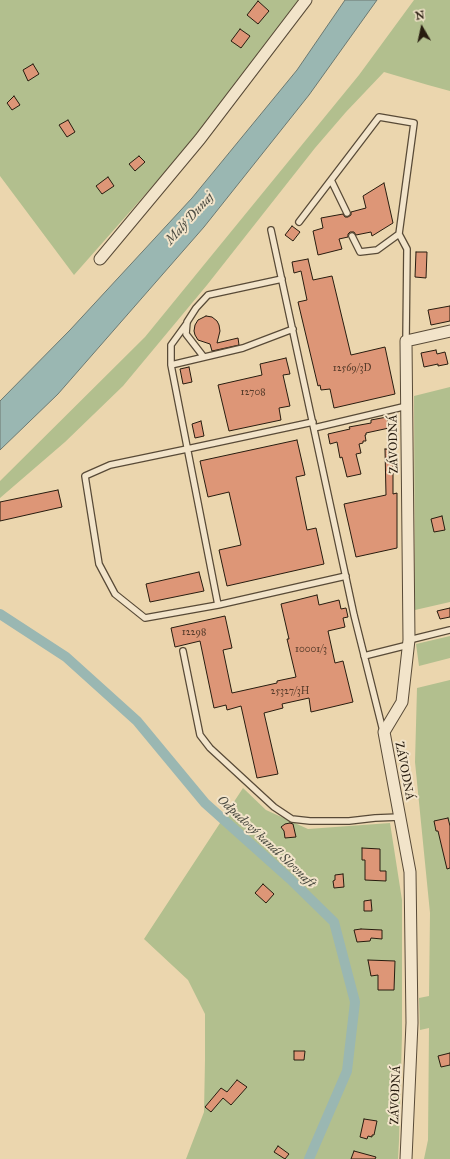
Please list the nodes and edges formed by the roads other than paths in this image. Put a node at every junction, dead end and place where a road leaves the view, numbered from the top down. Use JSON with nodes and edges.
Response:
{"nodes":[{"id":1,"x":306,"y":0,"type":"edge"},
{"id":2,"x":331,"y":180,"type":"junction"},
{"id":3,"x":347,"y":213,"type":"dead end"},
{"id":4,"x":299,"y":222,"type":"dead end"},
{"id":5,"x":271,"y":230,"type":"dead end"},
{"id":6,"x":399,"y":234,"type":"junction"},
{"id":7,"x":352,"y":236,"type":"dead end"},
{"id":8,"x":100,"y":259,"type":"dead end"},
{"id":9,"x":282,"y":279,"type":"junction"},
{"id":10,"x":187,"y":322,"type":"junction"},
{"id":11,"x":292,"y":329,"type":"junction"},
{"id":12,"x":450,"y":331,"type":"edge"},
{"id":13,"x":406,"y":341,"type":"junction"},
{"id":14,"x":203,"y":356,"type":"junction"},
{"id":15,"x":171,"y":365,"type":"junction"},
{"id":16,"x":406,"y":406,"type":"junction"},
{"id":17,"x":313,"y":422,"type":"junction"},
{"id":18,"x":314,"y":428,"type":"junction"},
{"id":19,"x":188,"y":449,"type":"junction"},
{"id":20,"x":346,"y":576,"type":"junction"},
{"id":21,"x":218,"y":605,"type":"junction"},
{"id":22,"x":450,"y":630,"type":"edge"},
{"id":23,"x":409,"y":642,"type":"junction"},
{"id":24,"x":183,"y":652,"type":"dead end"},
{"id":25,"x":364,"y":656,"type":"junction"},
{"id":26,"x":384,"y":732,"type":"junction"},
{"id":27,"x":400,"y":817,"type":"junction"},
{"id":28,"x":406,"y":1159,"type":"edge"}],
"edges":[{"from":1,"to":8,"type":"street"},
{"from":2,"to":3,"type":"lane"},
{"from":2,"to":4,"type":"lane"},
{"from":2,"to":6,"type":"lane"},
{"from":5,"to":9,"type":"lane"},
{"from":6,"to":7,"type":"lane"},
{"from":6,"to":13,"type":"lane"},
{"from":9,"to":10,"type":"lane"},
{"from":9,"to":11,"type":"lane"},
{"from":10,"to":14,"type":"lane"},
{"from":10,"to":15,"type":"lane"},
{"from":11,"to":14,"type":"lane"},
{"from":11,"to":17,"type":"lane"},
{"from":12,"to":13,"type":"street"},
{"from":13,"to":16,"type":"street","name":"ZÁVODNÁ"},
{"from":14,"to":15,"type":"lane"},
{"from":15,"to":19,"type":"lane"},
{"from":16,"to":18,"type":"lane"},
{"from":16,"to":23,"type":"street","name":"ZÁVODNÁ"},
{"from":17,"to":18,"type":"lane"},
{"from":17,"to":19,"type":"lane"},
{"from":18,"to":20,"type":"lane"},
{"from":19,"to":21,"type":"lane"},
{"from":19,"to":21,"type":"lane"},
{"from":20,"to":21,"type":"lane"},
{"from":20,"to":25,"type":"lane"},
{"from":22,"to":23,"type":"lane"},
{"from":23,"to":25,"type":"lane"},
{"from":23,"to":26,"type":"street","name":"ZÁVODNÁ"},
{"from":24,"to":27,"type":"lane"},
{"from":25,"to":26,"type":"lane"},
{"from":26,"to":27,"type":"street","name":"ZÁVODNÁ"},
{"from":27,"to":28,"type":"street","name":"ZÁVODNÁ"}]}
